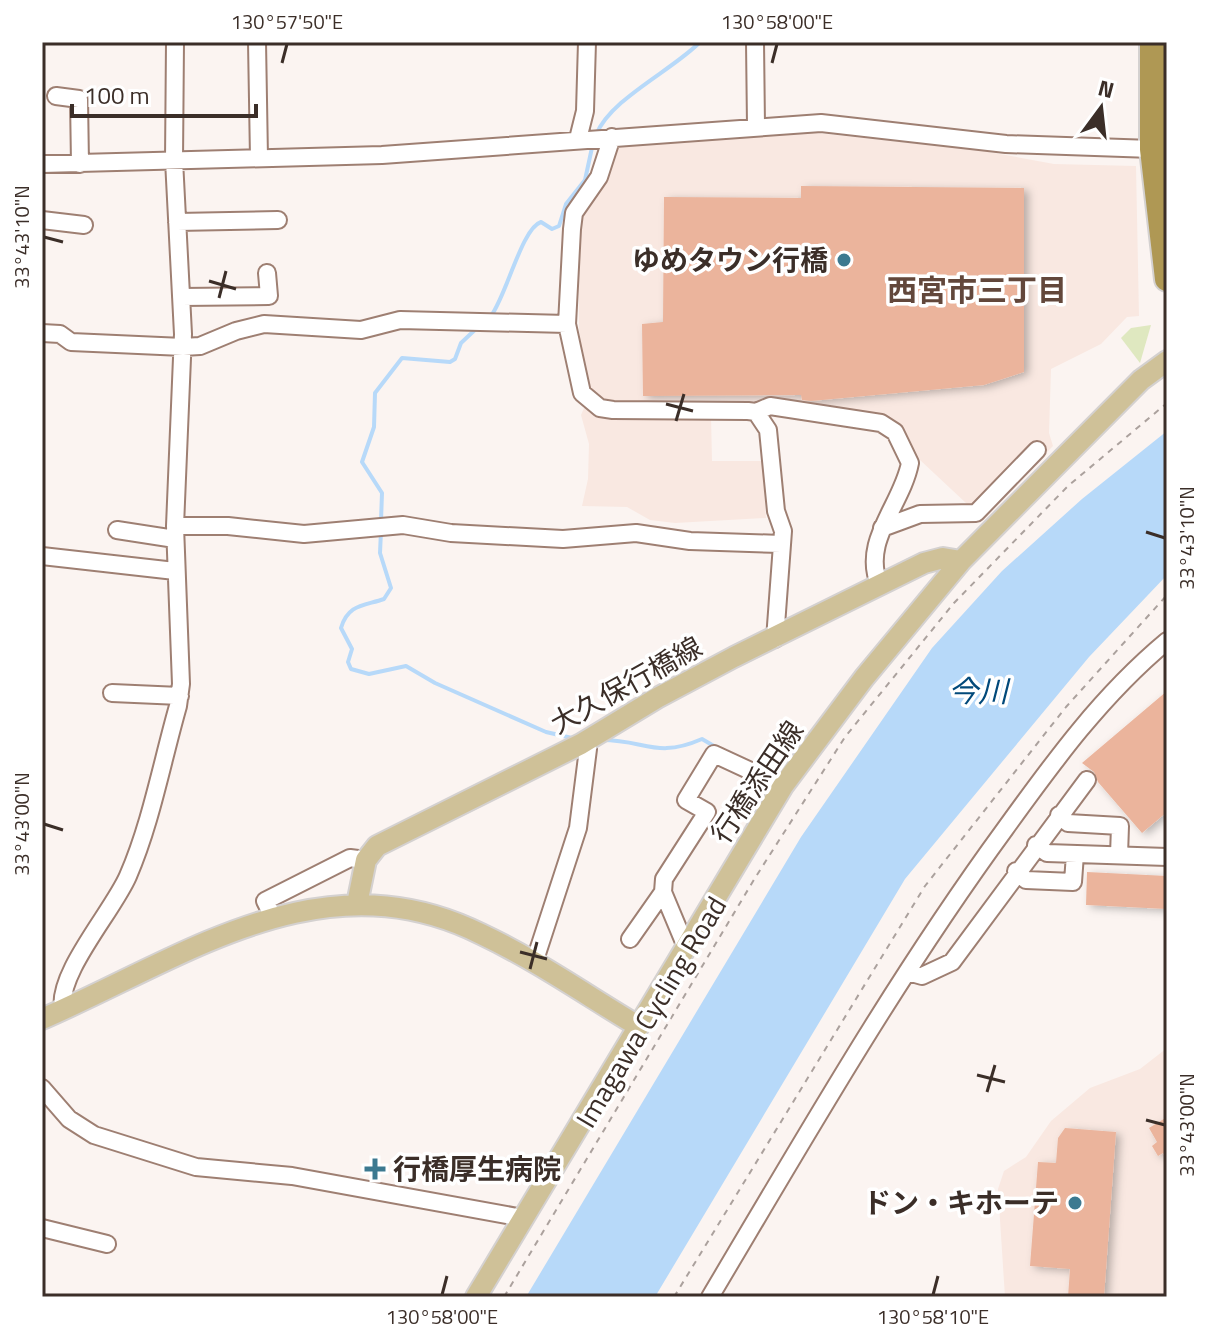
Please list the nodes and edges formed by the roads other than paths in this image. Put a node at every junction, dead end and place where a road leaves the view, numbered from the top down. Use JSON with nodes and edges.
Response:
{"nodes":[{"id":1,"x":164,"y":42,"type":"edge"},
{"id":2,"x":175,"y":42,"type":"edge"},
{"id":3,"x":257,"y":42,"type":"edge"},
{"id":4,"x":587,"y":42,"type":"edge"},
{"id":5,"x":755,"y":42,"type":"edge"},
{"id":6,"x":1152,"y":42,"type":"edge"},
{"id":7,"x":56,"y":96,"type":"dead end"},
{"id":8,"x":756,"y":126,"type":"junction"},
{"id":9,"x":612,"y":137,"type":"junction"},
{"id":10,"x":578,"y":139,"type":"junction"},
{"id":11,"x":1152,"y":149,"type":"junction"},
{"id":12,"x":259,"y":158,"type":"junction"},
{"id":13,"x":174,"y":160,"type":"junction"},
{"id":14,"x":42,"y":164,"type":"edge"},
{"id":15,"x":80,"y":164,"type":"junction"},
{"id":16,"x":42,"y":220,"type":"edge"},
{"id":17,"x":278,"y":220,"type":"dead end"},
{"id":18,"x":177,"y":222,"type":"junction"},
{"id":19,"x":84,"y":225,"type":"dead end"},
{"id":20,"x":267,"y":273,"type":"dead end"},
{"id":21,"x":1167,"y":279,"type":"edge"},
{"id":22,"x":181,"y":297,"type":"junction"},
{"id":23,"x":567,"y":324,"type":"junction"},
{"id":24,"x":42,"y":333,"type":"edge"},
{"id":25,"x":183,"y":347,"type":"junction"},
{"id":26,"x":1167,"y":361,"type":"edge"},
{"id":27,"x":756,"y":412,"type":"junction"},
{"id":28,"x":1037,"y":450,"type":"dead end"},
{"id":29,"x":882,"y":528,"type":"junction"},
{"id":30,"x":117,"y":530,"type":"dead end"},
{"id":31,"x":175,"y":532,"type":"junction"},
{"id":32,"x":781,"y":544,"type":"junction"},
{"id":33,"x":42,"y":556,"type":"edge"},
{"id":34,"x":961,"y":561,"type":"junction"},
{"id":35,"x":175,"y":571,"type":"junction"},
{"id":36,"x":880,"y":586,"type":"junction"},
{"id":37,"x":775,"y":639,"type":"junction"},
{"id":38,"x":1167,"y":641,"type":"edge"},
{"id":39,"x":112,"y":693,"type":"dead end"},
{"id":40,"x":180,"y":696,"type":"junction"},
{"id":41,"x":581,"y":744,"type":"junction"},
{"id":42,"x":1087,"y":780,"type":"dead end"},
{"id":43,"x":783,"y":786,"type":"junction"},
{"id":44,"x":1059,"y":815,"type":"junction"},
{"id":45,"x":1036,"y":845,"type":"junction"},
{"id":46,"x":1167,"y":845,"type":"edge"},
{"id":47,"x":1075,"y":854,"type":"junction"},
{"id":48,"x":1119,"y":855,"type":"junction"},
{"id":49,"x":1166,"y":857,"type":"edge"},
{"id":50,"x":366,"y":860,"type":"junction"},
{"id":51,"x":1016,"y":871,"type":"junction"},
{"id":52,"x":663,"y":892,"type":"junction"},
{"id":53,"x":357,"y":904,"type":"junction"},
{"id":54,"x":272,"y":915,"type":"junction"},
{"id":55,"x":630,"y":939,"type":"dead end"},
{"id":56,"x":686,"y":947,"type":"junction"},
{"id":57,"x":534,"y":963,"type":"junction"},
{"id":58,"x":908,"y":972,"type":"junction"},
{"id":59,"x":63,"y":1010,"type":"junction"},
{"id":60,"x":42,"y":1019,"type":"edge"},
{"id":61,"x":638,"y":1026,"type":"junction"},
{"id":62,"x":42,"y":1088,"type":"edge"},
{"id":63,"x":523,"y":1218,"type":"junction"},
{"id":64,"x":42,"y":1228,"type":"edge"},
{"id":65,"x":107,"y":1244,"type":"dead end"},
{"id":66,"x":476,"y":1297,"type":"edge"},
{"id":67,"x":710,"y":1297,"type":"edge"}],
"edges":[{"from":1,"to":2,"type":"street"},
{"from":2,"to":13,"type":"street"},
{"from":3,"to":12,"type":"street"},
{"from":4,"to":10,"type":"street"},
{"from":5,"to":8,"type":"street"},
{"from":6,"to":11,"type":"highway"},
{"from":7,"to":15,"type":"street"},
{"from":8,"to":9,"type":"street"},
{"from":8,"to":11,"type":"street"},
{"from":9,"to":10,"type":"street"},
{"from":9,"to":23,"type":"street"},
{"from":10,"to":12,"type":"street"},
{"from":11,"to":21,"type":"highway"},
{"from":12,"to":13,"type":"street"},
{"from":13,"to":15,"type":"street"},
{"from":13,"to":18,"type":"street"},
{"from":14,"to":15,"type":"street"},
{"from":16,"to":19,"type":"street"},
{"from":17,"to":18,"type":"street"},
{"from":18,"to":22,"type":"street"},
{"from":20,"to":22,"type":"street"},
{"from":22,"to":25,"type":"street"},
{"from":23,"to":25,"type":"street"},
{"from":23,"to":27,"type":"street"},
{"from":24,"to":25,"type":"street"},
{"from":25,"to":31,"type":"street"},
{"from":26,"to":34,"type":"main road","name":"行橋添田線"},
{"from":27,"to":29,"type":"street"},
{"from":27,"to":32,"type":"street"},
{"from":28,"to":29,"type":"street"},
{"from":29,"to":36,"type":"street"},
{"from":30,"to":31,"type":"street"},
{"from":31,"to":32,"type":"street"},
{"from":31,"to":35,"type":"street"},
{"from":32,"to":37,"type":"street"},
{"from":33,"to":35,"type":"street"},
{"from":34,"to":36,"type":"main road","name":"大久保行橋線"},
{"from":34,"to":43,"type":"main road","name":"行橋添田線"},
{"from":35,"to":40,"type":"street"},
{"from":36,"to":37,"type":"main road","name":"大久保行橋線"},
{"from":37,"to":41,"type":"main road","name":"大久保行橋線"},
{"from":38,"to":58,"type":"street"},
{"from":39,"to":40,"type":"street"},
{"from":40,"to":59,"type":"street"},
{"from":41,"to":50,"type":"main road","name":"大久保行橋線"},
{"from":41,"to":57,"type":"street"},
{"from":42,"to":44,"type":"street"},
{"from":43,"to":52,"type":"street"},
{"from":43,"to":56,"type":"main road","name":"行橋添田線"},
{"from":44,"to":45,"type":"street"},
{"from":44,"to":48,"type":"street"},
{"from":45,"to":47,"type":"street"},
{"from":45,"to":51,"type":"street"},
{"from":46,"to":49,"type":"street"},
{"from":47,"to":48,"type":"street"},
{"from":47,"to":51,"type":"street"},
{"from":48,"to":49,"type":"street"},
{"from":50,"to":53,"type":"main road"},
{"from":50,"to":54,"type":"street"},
{"from":51,"to":58,"type":"street"},
{"from":52,"to":55,"type":"street"},
{"from":52,"to":56,"type":"street"},
{"from":53,"to":54,"type":"main road"},
{"from":53,"to":57,"type":"main road"},
{"from":54,"to":59,"type":"main road"},
{"from":56,"to":61,"type":"main road","name":"行橋添田線"},
{"from":57,"to":61,"type":"main road"},
{"from":58,"to":67,"type":"street"},
{"from":59,"to":60,"type":"main road"},
{"from":61,"to":63,"type":"main road","name":"行橋添田線"},
{"from":62,"to":63,"type":"street"},
{"from":63,"to":66,"type":"main road","name":"行橋添田線"},
{"from":64,"to":65,"type":"street"}]}
